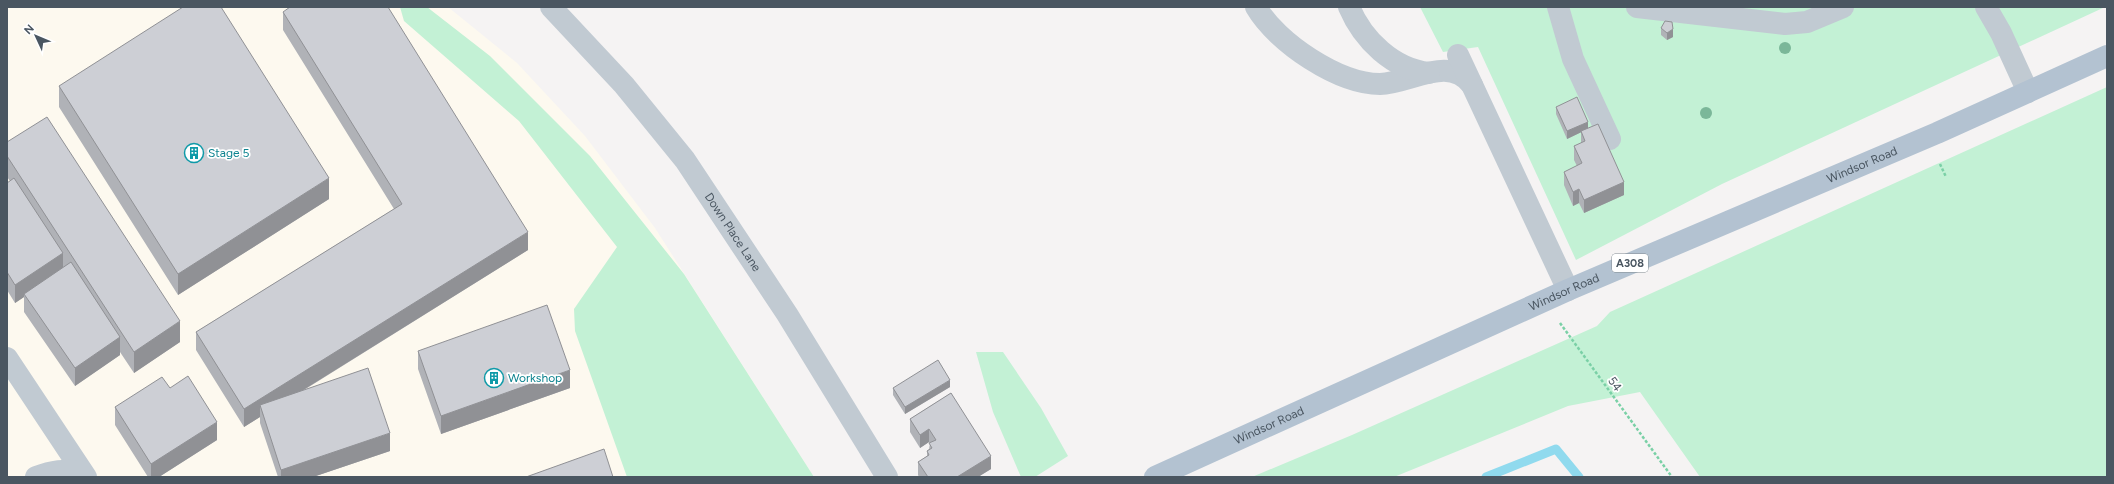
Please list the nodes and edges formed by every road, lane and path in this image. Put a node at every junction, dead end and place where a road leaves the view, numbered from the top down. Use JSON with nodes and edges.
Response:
{"nodes":[{"id":1,"x":551,"y":7,"type":"edge"},
{"id":2,"x":1256,"y":7,"type":"edge"},
{"id":3,"x":1349,"y":7,"type":"edge"},
{"id":4,"x":1558,"y":7,"type":"edge"},
{"id":5,"x":1637,"y":7,"type":"edge"},
{"id":6,"x":1843,"y":7,"type":"edge"},
{"id":7,"x":1986,"y":7,"type":"edge"},
{"id":8,"x":1458,"y":55,"type":"dead end"},
{"id":9,"x":2107,"y":56,"type":"edge"},
{"id":10,"x":1429,"y":73,"type":"junction"},
{"id":11,"x":1472,"y":86,"type":"junction"},
{"id":12,"x":2028,"y":92,"type":"junction"},
{"id":13,"x":1610,"y":139,"type":"dead end"},
{"id":14,"x":1940,"y":164,"type":"dead end"},
{"id":15,"x":1946,"y":177,"type":"dead end"},
{"id":16,"x":1568,"y":290,"type":"junction"},
{"id":17,"x":1545,"y":301,"type":"junction"},
{"id":18,"x":7,"y":358,"type":"edge"},
{"id":19,"x":84,"y":475,"type":"edge"},
{"id":20,"x":36,"y":477,"type":"edge"},
{"id":21,"x":887,"y":477,"type":"edge"},
{"id":22,"x":1155,"y":477,"type":"edge"},
{"id":23,"x":1672,"y":477,"type":"edge"}],
"edges":[{"from":1,"to":21,"type":"street","name":"Down Place Lane"},
{"from":2,"to":10,"type":"street"},
{"from":3,"to":10,"type":"street"},
{"from":4,"to":13,"type":"street"},
{"from":5,"to":6,"type":"street"},
{"from":7,"to":12,"type":"street"},
{"from":8,"to":11,"type":"street"},
{"from":9,"to":12,"type":"main road","name":"Windsor Road","number":"A308"},
{"from":10,"to":11,"type":"street"},
{"from":11,"to":16,"type":"street"},
{"from":12,"to":16,"type":"main road","name":"Windsor Road","number":"A308"},
{"from":14,"to":15,"type":"path"},
{"from":16,"to":17,"type":"main road","name":"Windsor Road","number":"A308"},
{"from":17,"to":22,"type":"main road","name":"Windsor Road","number":"A308"},
{"from":17,"to":23,"type":"path","name":"54"},
{"from":18,"to":19,"type":"street"},
{"from":19,"to":20,"type":"street"}]}
